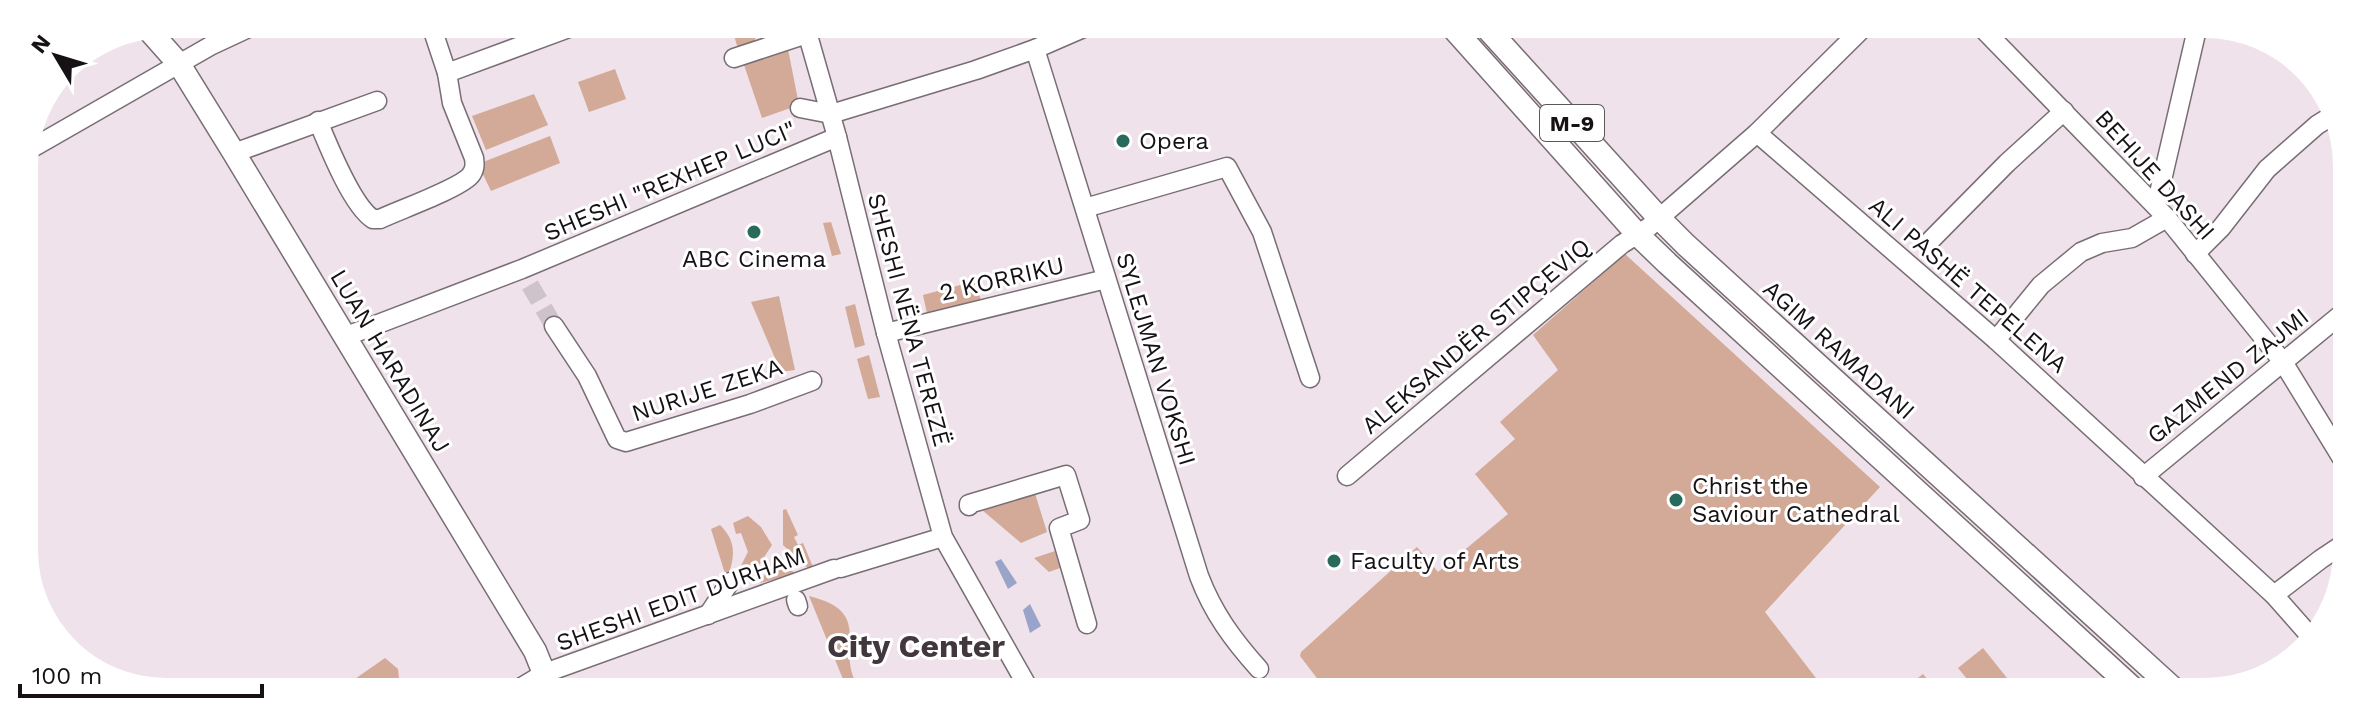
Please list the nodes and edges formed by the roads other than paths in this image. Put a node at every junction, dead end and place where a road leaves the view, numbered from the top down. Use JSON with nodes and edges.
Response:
{"nodes":[{"id":1,"x":227,"y":38,"type":"edge"},
{"id":2,"x":435,"y":38,"type":"edge"},
{"id":3,"x":542,"y":38,"type":"edge"},
{"id":4,"x":785,"y":38,"type":"edge"},
{"id":5,"x":808,"y":38,"type":"edge"},
{"id":6,"x":1060,"y":38,"type":"edge"},
{"id":7,"x":1462,"y":38,"type":"edge"},
{"id":8,"x":1496,"y":38,"type":"edge"},
{"id":9,"x":1853,"y":38,"type":"edge"},
{"id":10,"x":1992,"y":38,"type":"edge"},
{"id":11,"x":2195,"y":38,"type":"edge"},
{"id":12,"x":157,"y":39,"type":"edge"},
{"id":13,"x":1035,"y":49,"type":"junction"},
{"id":14,"x":734,"y":58,"type":"dead end"},
{"id":15,"x":179,"y":64,"type":"junction"},
{"id":16,"x":447,"y":73,"type":"junction"},
{"id":17,"x":377,"y":101,"type":"dead end"},
{"id":18,"x":800,"y":108,"type":"dead end"},
{"id":19,"x":2064,"y":111,"type":"junction"},
{"id":20,"x":831,"y":114,"type":"junction"},
{"id":21,"x":2324,"y":120,"type":"edge"},
{"id":22,"x":318,"y":121,"type":"junction"},
{"id":23,"x":1757,"y":133,"type":"junction"},
{"id":24,"x":837,"y":137,"type":"junction"},
{"id":25,"x":40,"y":143,"type":"edge"},
{"id":26,"x":234,"y":153,"type":"junction"},
{"id":27,"x":1085,"y":208,"type":"junction"},
{"id":28,"x":2162,"y":212,"type":"junction"},
{"id":29,"x":1659,"y":218,"type":"junction"},
{"id":30,"x":1638,"y":235,"type":"junction"},
{"id":31,"x":1928,"y":243,"type":"dead end"},
{"id":32,"x":2195,"y":254,"type":"junction"},
{"id":33,"x":1106,"y":279,"type":"junction"},
{"id":34,"x":2333,"y":321,"type":"edge"},
{"id":35,"x":554,"y":326,"type":"tunnel mouth"},
{"id":36,"x":886,"y":333,"type":"junction"},
{"id":37,"x":344,"y":337,"type":"junction"},
{"id":38,"x":1996,"y":340,"type":"junction"},
{"id":39,"x":2283,"y":362,"type":"junction"},
{"id":40,"x":1310,"y":378,"type":"dead end"},
{"id":41,"x":812,"y":381,"type":"dead end"},
{"id":42,"x":2333,"y":444,"type":"edge"},
{"id":43,"x":1347,"y":476,"type":"dead end"},
{"id":44,"x":2143,"y":477,"type":"junction"},
{"id":45,"x":969,"y":506,"type":"dead end"},
{"id":46,"x":943,"y":537,"type":"junction"},
{"id":47,"x":2333,"y":552,"type":"edge"},
{"id":48,"x":730,"y":582,"type":"dead end"},
{"id":49,"x":753,"y":584,"type":"dead end"},
{"id":50,"x":2274,"y":595,"type":"junction"},
{"id":51,"x":736,"y":605,"type":"junction"},
{"id":52,"x":708,"y":615,"type":"junction"},
{"id":53,"x":1087,"y":624,"type":"dead end"},
{"id":54,"x":2304,"y":630,"type":"edge"},
{"id":55,"x":1259,"y":669,"type":"dead end"},
{"id":56,"x":546,"y":678,"type":"edge"},
{"id":57,"x":554,"y":678,"type":"edge"},
{"id":58,"x":1023,"y":678,"type":"edge"},
{"id":59,"x":2121,"y":678,"type":"edge"},
{"id":60,"x":2162,"y":678,"type":"edge"}],
"edges":[{"from":1,"to":15,"type":"street"},
{"from":2,"to":16,"type":"street"},
{"from":3,"to":16,"type":"street"},
{"from":4,"to":14,"type":"street"},
{"from":5,"to":20,"type":"street","name":"SHESHI NËNA TEREZË"},
{"from":6,"to":13,"type":"street"},
{"from":7,"to":30,"type":"main road","number":"M-9"},
{"from":8,"to":29,"type":"main road","name":"AGIM RAMADANI","number":"M-9"},
{"from":9,"to":23,"type":"street","name":"ALEKSANDËR STIPÇEVIQ"},
{"from":10,"to":19,"type":"street","name":"BEHIJE DASHI"},
{"from":11,"to":28,"type":"street"},
{"from":12,"to":15,"type":"main road","name":"LUAN HARADINAJ"},
{"from":13,"to":20,"type":"street"},
{"from":13,"to":27,"type":"street","name":"SYLEJMAN VOKSHI"},
{"from":15,"to":25,"type":"street"},
{"from":15,"to":26,"type":"main road","name":"LUAN HARADINAJ"},
{"from":16,"to":22,"type":"street"},
{"from":17,"to":22,"type":"street"},
{"from":18,"to":20,"type":"street"},
{"from":19,"to":28,"type":"street","name":"BEHIJE DASHI"},
{"from":19,"to":31,"type":"street"},
{"from":20,"to":24,"type":"street","name":"SHESHI NËNA TEREZË"},
{"from":21,"to":32,"type":"street"},
{"from":22,"to":26,"type":"street"},
{"from":23,"to":29,"type":"street","name":"ALEKSANDËR STIPÇEVIQ"},
{"from":23,"to":38,"type":"street","name":"ALI PASHË TEPELENA"},
{"from":24,"to":36,"type":"street","name":"SHESHI NËNA TEREZË"},
{"from":24,"to":37,"type":"street","name":"SHESHI \"REXHEP LUCI\""},
{"from":26,"to":37,"type":"main road","name":"LUAN HARADINAJ"},
{"from":27,"to":33,"type":"street","name":"SYLEJMAN VOKSHI"},
{"from":27,"to":40,"type":"street"},
{"from":28,"to":32,"type":"street","name":"BEHIJE DASHI"},
{"from":28,"to":38,"type":"street"},
{"from":29,"to":30,"type":"street","name":"ALEKSANDËR STIPÇEVIQ"},
{"from":29,"to":60,"type":"main road","name":"AGIM RAMADANI","number":"M-9"},
{"from":30,"to":43,"type":"street","name":"ALEKSANDËR STIPÇEVIQ"},
{"from":30,"to":59,"type":"main road","number":"M-9"},
{"from":32,"to":39,"type":"street","name":"BEHIJE DASHI"},
{"from":33,"to":36,"type":"street","name":"2 KORRIKU"},
{"from":33,"to":55,"type":"street","name":"SYLEJMAN VOKSHI"},
{"from":34,"to":39,"type":"street","name":"GAZMEND ZAJMI"},
{"from":35,"to":41,"type":"street","name":"NURIJE ZEKA"},
{"from":36,"to":46,"type":"street","name":"SHESHI NËNA TEREZË"},
{"from":37,"to":56,"type":"main road","name":"LUAN HARADINAJ"},
{"from":38,"to":44,"type":"street","name":"ALI PASHË TEPELENA"},
{"from":39,"to":42,"type":"street","name":"BEHIJE DASHI"},
{"from":39,"to":44,"type":"street","name":"GAZMEND ZAJMI"},
{"from":44,"to":50,"type":"street","name":"ALI PASHË TEPELENA"},
{"from":45,"to":53,"type":"street"},
{"from":46,"to":51,"type":"street","name":"SHESHI EDIT DURHAM"},
{"from":46,"to":58,"type":"street","name":"SHESHI NËNA TEREZË"},
{"from":47,"to":50,"type":"street"},
{"from":48,"to":52,"type":"street"},
{"from":49,"to":51,"type":"street"},
{"from":50,"to":54,"type":"street","name":"ALI PASHË TEPELENA"},
{"from":51,"to":52,"type":"street","name":"SHESHI EDIT DURHAM"},
{"from":52,"to":57,"type":"street","name":"SHESHI EDIT DURHAM"}]}
